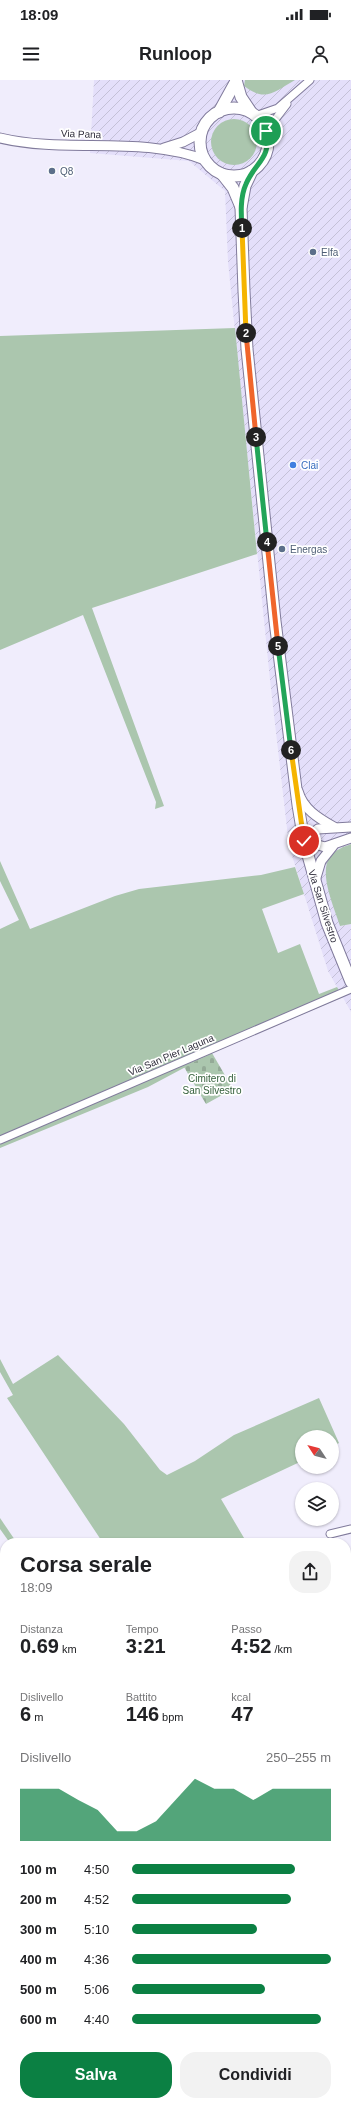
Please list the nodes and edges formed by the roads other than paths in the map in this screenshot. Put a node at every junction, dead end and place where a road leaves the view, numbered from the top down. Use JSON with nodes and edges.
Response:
{"nodes":[{"id":1,"x":236,"y":80,"type":"edge"},
{"id":2,"x":310,"y":80,"type":"edge"},
{"id":3,"x":294,"y":95,"type":"junction"},
{"id":4,"x":219,"y":112,"type":"junction"},
{"id":5,"x":253,"y":114,"type":"junction"},
{"id":6,"x":202,"y":132,"type":"junction"},
{"id":7,"x":0,"y":138,"type":"edge"},
{"id":8,"x":161,"y":148,"type":"junction"},
{"id":9,"x":267,"y":149,"type":"junction"},
{"id":10,"x":205,"y":160,"type":"junction"},
{"id":11,"x":252,"y":171,"type":"junction"},
{"id":12,"x":222,"y":174,"type":"junction"},
{"id":13,"x":241,"y":208,"type":"junction"},
{"id":14,"x":295,"y":781,"type":"junction"},
{"id":15,"x":334,"y":827,"type":"junction"},
{"id":16,"x":351,"y":827,"type":"edge"},
{"id":17,"x":351,"y":838,"type":"edge"},
{"id":18,"x":304,"y":841,"type":"junction"},
{"id":19,"x":333,"y":846,"type":"junction"},
{"id":20,"x":315,"y":884,"type":"junction"},
{"id":21,"x":351,"y":982,"type":"edge"},
{"id":22,"x":351,"y":989,"type":"edge"},
{"id":23,"x":0,"y":1140,"type":"edge"},
{"id":24,"x":351,"y":1529,"type":"edge"},
{"id":25,"x":330,"y":1534,"type":"dead end"}],
"edges":[{"from":1,"to":4,"type":"main road"},
{"from":1,"to":5,"type":"main road"},
{"from":2,"to":3,"type":"street"},
{"from":3,"to":5,"type":"street"},
{"from":3,"to":9,"type":"street"},
{"from":4,"to":5,"type":"main road"},
{"from":4,"to":6,"type":"main road"},
{"from":5,"to":9,"type":"main road"},
{"from":6,"to":8,"type":"street","name":"Via Pana"},
{"from":6,"to":10,"type":"main road"},
{"from":7,"to":8,"type":"street","name":"Via Pana"},
{"from":8,"to":10,"type":"street","name":"Via Pana"},
{"from":9,"to":11,"type":"main road"},
{"from":10,"to":12,"type":"main road"},
{"from":11,"to":12,"type":"main road"},
{"from":11,"to":13,"type":"main road","name":"Via San Silvestro"},
{"from":12,"to":13,"type":"main road","name":"Via San Silvestro"},
{"from":13,"to":14,"type":"main road","name":"Via San Silvestro"},
{"from":14,"to":15,"type":"street"},
{"from":14,"to":18,"type":"main road","name":"Via San Silvestro"},
{"from":15,"to":16,"type":"street"},
{"from":15,"to":18,"type":"street"},
{"from":17,"to":19,"type":"street"},
{"from":18,"to":19,"type":"street"},
{"from":18,"to":20,"type":"main road","name":"Via San Silvestro"},
{"from":19,"to":20,"type":"street"},
{"from":20,"to":21,"type":"main road","name":"Via San Silvestro"},
{"from":22,"to":23,"type":"street","name":"Via San Pier Laguna"},
{"from":24,"to":25,"type":"street"}]}
